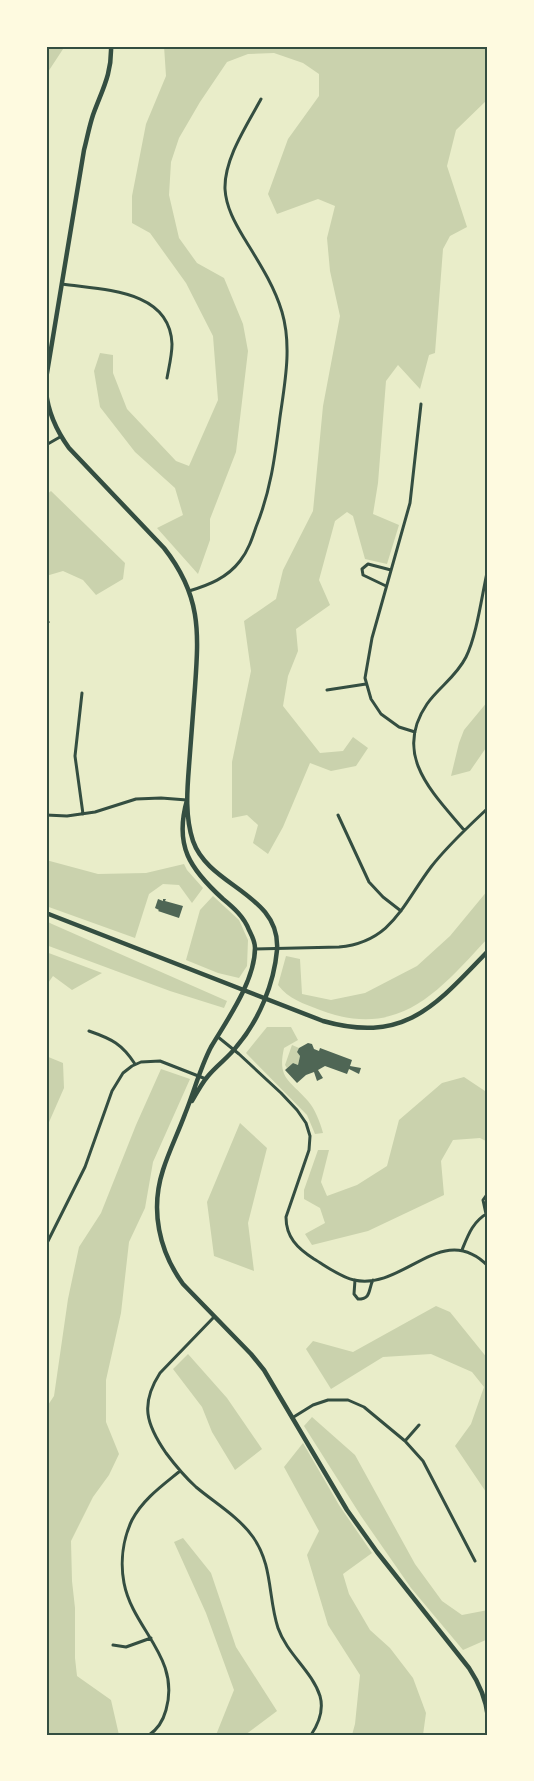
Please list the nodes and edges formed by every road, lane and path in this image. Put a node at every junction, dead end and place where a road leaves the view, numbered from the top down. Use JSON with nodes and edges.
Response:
{"nodes":[{"id":1,"x":111,"y":46,"type":"edge"},
{"id":2,"x":261,"y":98,"type":"dead end"},
{"id":3,"x":61,"y":284,"type":"junction"},
{"id":4,"x":167,"y":378,"type":"dead end"},
{"id":5,"x":46,"y":379,"type":"edge"},
{"id":6,"x":46,"y":391,"type":"edge"},
{"id":7,"x":421,"y":404,"type":"dead end"},
{"id":8,"x":60,"y":437,"type":"junction"},
{"id":9,"x":46,"y":445,"type":"edge"},
{"id":10,"x":488,"y":568,"type":"edge"},
{"id":11,"x":392,"y":570,"type":"junction"},
{"id":12,"x":386,"y":586,"type":"junction"},
{"id":13,"x":189,"y":591,"type":"junction"},
{"id":14,"x":366,"y":684,"type":"junction"},
{"id":15,"x":327,"y":690,"type":"dead end"},
{"id":16,"x":82,"y":692,"type":"dead end"},
{"id":17,"x":415,"y":732,"type":"junction"},
{"id":18,"x":187,"y":800,"type":"junction"},
{"id":19,"x":488,"y":808,"type":"edge"},
{"id":20,"x":83,"y":814,"type":"junction"},
{"id":21,"x":46,"y":815,"type":"edge"},
{"id":22,"x":338,"y":815,"type":"dead end"},
{"id":23,"x":464,"y":830,"type":"junction"},
{"id":24,"x":401,"y":912,"type":"junction"},
{"id":25,"x":46,"y":913,"type":"edge"},
{"id":26,"x":255,"y":948,"type":"junction"},
{"id":27,"x":277,"y":948,"type":"junction"},
{"id":28,"x":488,"y":951,"type":"edge"},
{"id":29,"x":242,"y":991,"type":"junction"},
{"id":30,"x":265,"y":999,"type":"junction"},
{"id":31,"x":89,"y":1031,"type":"dead end"},
{"id":32,"x":218,"y":1037,"type":"junction"},
{"id":33,"x":234,"y":1050,"type":"junction"},
{"id":34,"x":136,"y":1064,"type":"junction"},
{"id":35,"x":199,"y":1076,"type":"junction"},
{"id":36,"x":206,"y":1079,"type":"junction"},
{"id":37,"x":185,"y":1114,"type":"junction"},
{"id":38,"x":488,"y":1193,"type":"edge"},
{"id":39,"x":487,"y":1214,"type":"edge"},
{"id":40,"x":46,"y":1246,"type":"edge"},
{"id":41,"x":462,"y":1250,"type":"junction"},
{"id":42,"x":488,"y":1266,"type":"edge"},
{"id":43,"x":355,"y":1280,"type":"junction"},
{"id":44,"x":373,"y":1280,"type":"junction"},
{"id":45,"x":214,"y":1317,"type":"junction"},
{"id":46,"x":292,"y":1418,"type":"junction"},
{"id":47,"x":419,"y":1425,"type":"dead end"},
{"id":48,"x":405,"y":1441,"type":"junction"},
{"id":49,"x":180,"y":1471,"type":"junction"},
{"id":50,"x":475,"y":1561,"type":"dead end"},
{"id":51,"x":151,"y":1638,"type":"junction"},
{"id":52,"x":113,"y":1645,"type":"dead end"},
{"id":53,"x":488,"y":1717,"type":"edge"},
{"id":54,"x":149,"y":1735,"type":"edge"},
{"id":55,"x":311,"y":1735,"type":"edge"}],
"edges":[{"from":1,"to":3,"type":"street"},
{"from":2,"to":13,"type":"street"},
{"from":3,"to":4,"type":"street"},
{"from":3,"to":5,"type":"street"},
{"from":6,"to":8,"type":"street"},
{"from":7,"to":11,"type":"street"},
{"from":8,"to":9,"type":"street"},
{"from":8,"to":13,"type":"street"},
{"from":10,"to":17,"type":"street"},
{"from":11,"to":12,"type":"street"},
{"from":11,"to":12,"type":"street"},
{"from":12,"to":14,"type":"street"},
{"from":13,"to":18,"type":"street"},
{"from":14,"to":15,"type":"street"},
{"from":14,"to":17,"type":"street"},
{"from":16,"to":20,"type":"street"},
{"from":17,"to":23,"type":"street"},
{"from":18,"to":20,"type":"street"},
{"from":18,"to":26,"type":"street"},
{"from":18,"to":27,"type":"street"},
{"from":19,"to":23,"type":"street"},
{"from":20,"to":21,"type":"street"},
{"from":22,"to":24,"type":"street"},
{"from":23,"to":24,"type":"street"},
{"from":24,"to":27,"type":"street"},
{"from":25,"to":29,"type":"street"},
{"from":26,"to":27,"type":"street"},
{"from":26,"to":29,"type":"street"},
{"from":27,"to":30,"type":"street"},
{"from":28,"to":30,"type":"street"},
{"from":29,"to":30,"type":"street"},
{"from":29,"to":32,"type":"street"},
{"from":30,"to":33,"type":"street"},
{"from":31,"to":34,"type":"street"},
{"from":32,"to":33,"type":"street"},
{"from":32,"to":35,"type":"street"},
{"from":33,"to":36,"type":"street"},
{"from":33,"to":43,"type":"street"},
{"from":34,"to":35,"type":"street"},
{"from":34,"to":40,"type":"street"},
{"from":35,"to":36,"type":"street"},
{"from":35,"to":37,"type":"street"},
{"from":36,"to":37,"type":"street"},
{"from":37,"to":45,"type":"street"},
{"from":38,"to":39,"type":"street"},
{"from":39,"to":41,"type":"street"},
{"from":41,"to":42,"type":"street"},
{"from":41,"to":44,"type":"street"},
{"from":43,"to":44,"type":"street"},
{"from":43,"to":44,"type":"street"},
{"from":45,"to":46,"type":"street"},
{"from":45,"to":49,"type":"street"},
{"from":46,"to":48,"type":"street"},
{"from":46,"to":53,"type":"street"},
{"from":47,"to":48,"type":"street"},
{"from":48,"to":50,"type":"street"},
{"from":49,"to":51,"type":"street"},
{"from":49,"to":55,"type":"street"},
{"from":51,"to":52,"type":"street"},
{"from":51,"to":54,"type":"street"}]}
